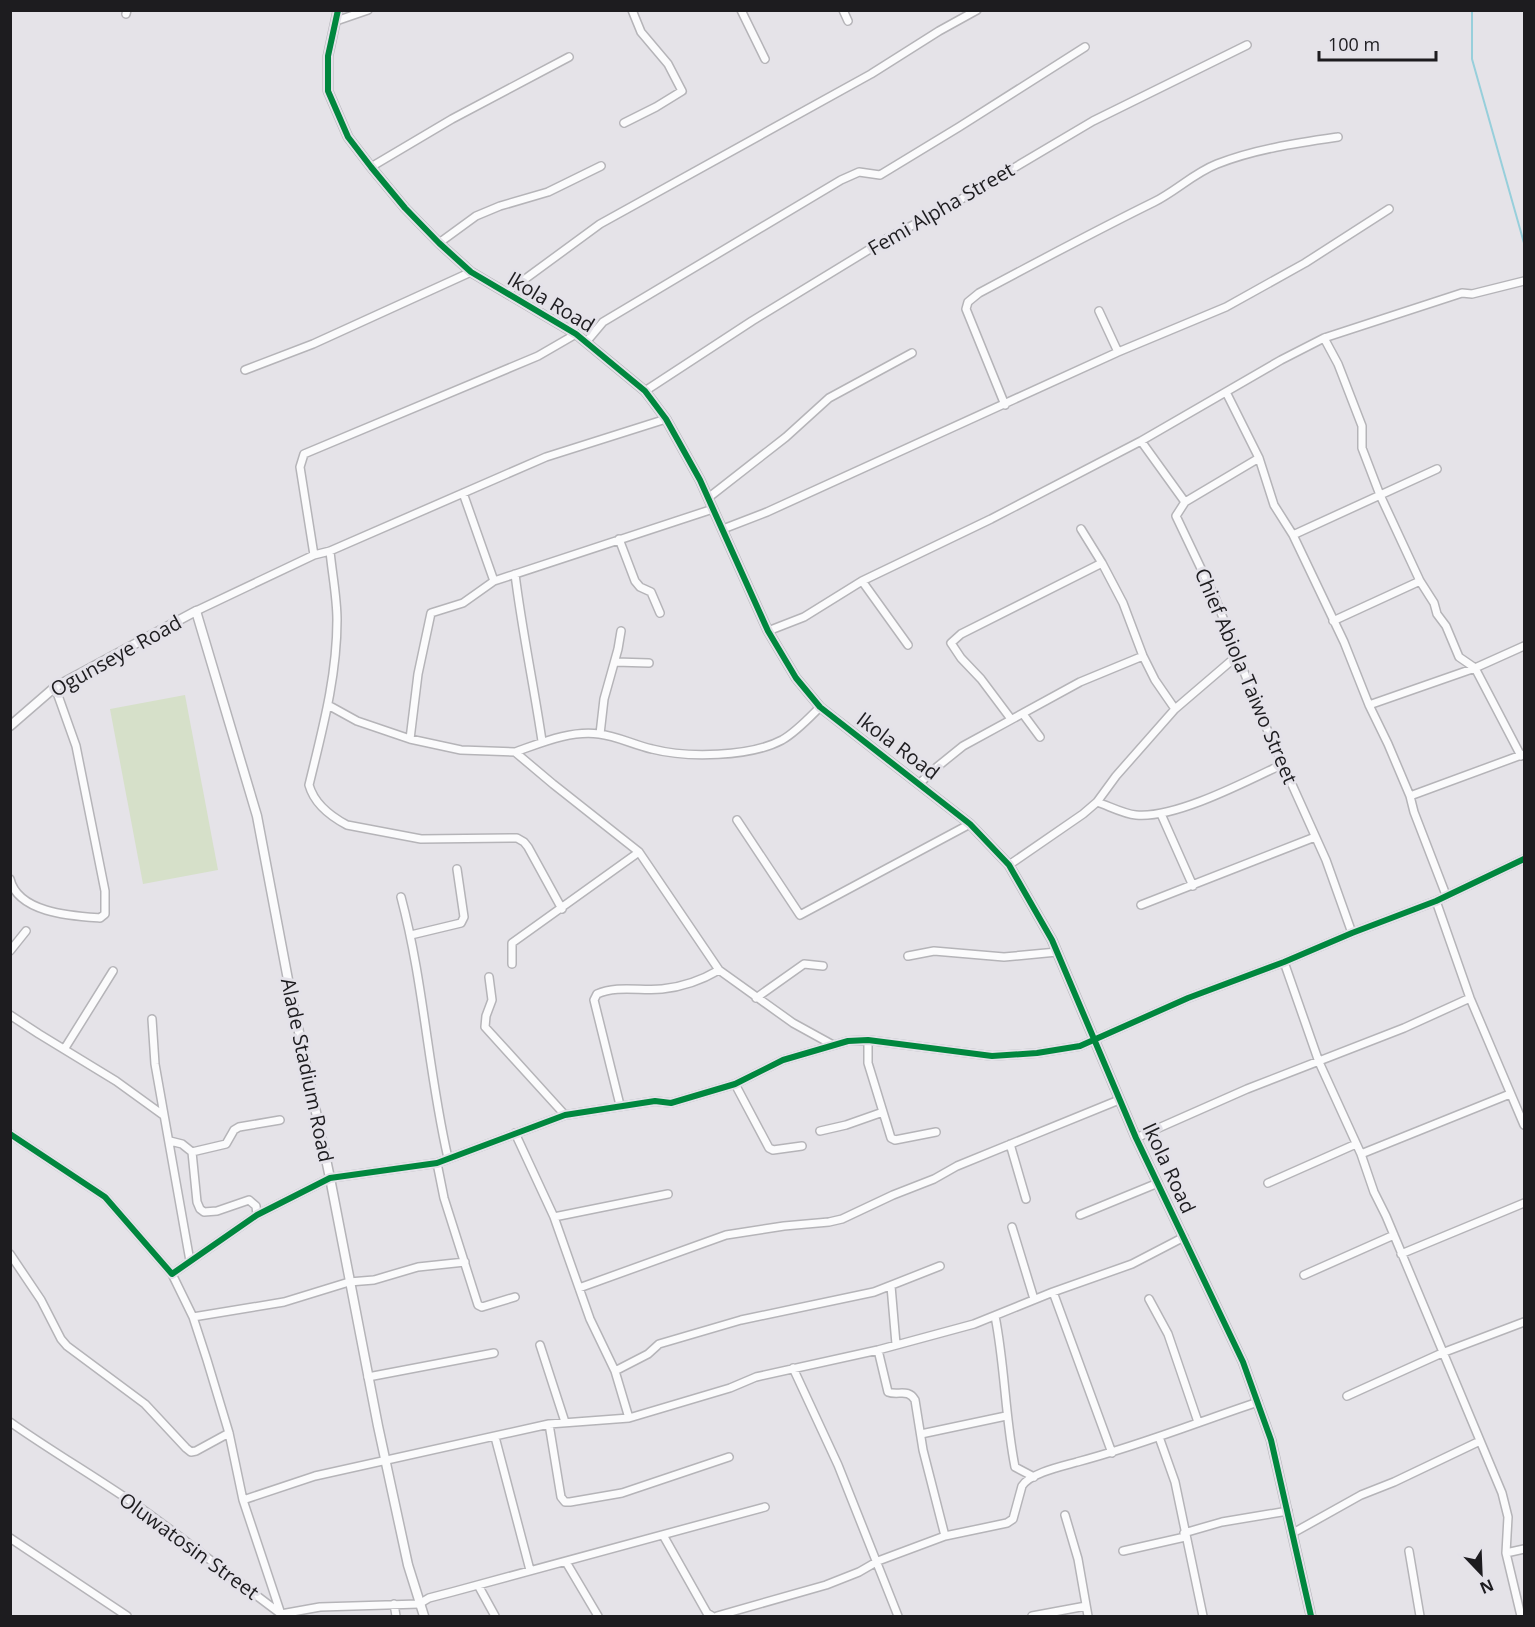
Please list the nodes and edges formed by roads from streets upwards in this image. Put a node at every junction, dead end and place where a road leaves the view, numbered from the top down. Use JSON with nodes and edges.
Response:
{"nodes":[{"id":1,"x":338,"y":10,"type":"edge"},
{"id":2,"x":368,"y":10,"type":"edge"},
{"id":3,"x":632,"y":10,"type":"edge"},
{"id":4,"x":741,"y":10,"type":"edge"},
{"id":5,"x":843,"y":10,"type":"edge"},
{"id":6,"x":977,"y":10,"type":"edge"},
{"id":7,"x":336,"y":21,"type":"junction"},
{"id":8,"x":848,"y":21,"type":"dead end"},
{"id":9,"x":1247,"y":45,"type":"dead end"},
{"id":10,"x":1085,"y":46,"type":"dead end"},
{"id":11,"x":569,"y":57,"type":"dead end"},
{"id":12,"x":765,"y":59,"type":"dead end"},
{"id":13,"x":624,"y":123,"type":"dead end"},
{"id":14,"x":1338,"y":137,"type":"dead end"},
{"id":15,"x":601,"y":166,"type":"dead end"},
{"id":16,"x":370,"y":167,"type":"junction"},
{"id":17,"x":1389,"y":209,"type":"dead end"},
{"id":18,"x":439,"y":243,"type":"junction"},
{"id":19,"x":471,"y":272,"type":"junction"},
{"id":20,"x":1524,"y":281,"type":"edge"},
{"id":21,"x":506,"y":293,"type":"junction"},
{"id":22,"x":1099,"y":311,"type":"dead end"},
{"id":23,"x":576,"y":334,"type":"junction"},
{"id":24,"x":1324,"y":338,"type":"junction"},
{"id":25,"x":587,"y":341,"type":"junction"},
{"id":26,"x":1118,"y":352,"type":"junction"},
{"id":27,"x":912,"y":353,"type":"dead end"},
{"id":28,"x":245,"y":370,"type":"dead end"},
{"id":29,"x":645,"y":391,"type":"junction"},
{"id":30,"x":1226,"y":392,"type":"junction"},
{"id":31,"x":1005,"y":405,"type":"junction"},
{"id":32,"x":666,"y":419,"type":"junction"},
{"id":33,"x":1141,"y":441,"type":"junction"},
{"id":34,"x":1259,"y":458,"type":"junction"},
{"id":35,"x":1437,"y":470,"type":"dead end"},
{"id":36,"x":463,"y":493,"type":"junction"},
{"id":37,"x":1380,"y":495,"type":"junction"},
{"id":38,"x":708,"y":498,"type":"junction"},
{"id":39,"x":1185,"y":502,"type":"junction"},
{"id":40,"x":713,"y":509,"type":"junction"},
{"id":41,"x":1081,"y":529,"type":"dead end"},
{"id":42,"x":723,"y":530,"type":"junction"},
{"id":43,"x":1293,"y":536,"type":"junction"},
{"id":44,"x":619,"y":539,"type":"junction"},
{"id":45,"x":330,"y":551,"type":"junction"},
{"id":46,"x":314,"y":555,"type":"junction"},
{"id":47,"x":1102,"y":563,"type":"junction"},
{"id":48,"x":515,"y":574,"type":"junction"},
{"id":49,"x":494,"y":581,"type":"junction"},
{"id":50,"x":1420,"y":581,"type":"junction"},
{"id":51,"x":862,"y":582,"type":"junction"},
{"id":52,"x":196,"y":611,"type":"junction"},
{"id":53,"x":660,"y":613,"type":"dead end"},
{"id":54,"x":1333,"y":621,"type":"junction"},
{"id":55,"x":621,"y":631,"type":"dead end"},
{"id":56,"x":768,"y":631,"type":"junction"},
{"id":57,"x":908,"y":645,"type":"dead end"},
{"id":58,"x":1524,"y":646,"type":"edge"},
{"id":59,"x":1238,"y":655,"type":"junction"},
{"id":60,"x":1143,"y":656,"type":"junction"},
{"id":61,"x":615,"y":662,"type":"junction"},
{"id":62,"x":649,"y":663,"type":"dead end"},
{"id":63,"x":1475,"y":668,"type":"junction"},
{"id":64,"x":55,"y":687,"type":"junction"},
{"id":65,"x":328,"y":705,"type":"junction"},
{"id":66,"x":1369,"y":705,"type":"junction"},
{"id":67,"x":820,"y":707,"type":"junction"},
{"id":68,"x":1175,"y":710,"type":"junction"},
{"id":69,"x":1023,"y":714,"type":"junction"},
{"id":70,"x":1011,"y":719,"type":"junction"},
{"id":71,"x":10,"y":726,"type":"edge"},
{"id":72,"x":600,"y":734,"type":"junction"},
{"id":73,"x":1040,"y":737,"type":"dead end"},
{"id":74,"x":410,"y":739,"type":"junction"},
{"id":75,"x":542,"y":741,"type":"junction"},
{"id":76,"x":515,"y":752,"type":"junction"},
{"id":77,"x":1523,"y":755,"type":"edge"},
{"id":78,"x":1283,"y":764,"type":"junction"},
{"id":79,"x":920,"y":783,"type":"junction"},
{"id":80,"x":1410,"y":796,"type":"junction"},
{"id":81,"x":1097,"y":802,"type":"junction"},
{"id":82,"x":1161,"y":814,"type":"junction"},
{"id":83,"x":737,"y":819,"type":"dead end"},
{"id":84,"x":970,"y":824,"type":"junction"},
{"id":85,"x":1315,"y":837,"type":"junction"},
{"id":86,"x":639,"y":852,"type":"junction"},
{"id":87,"x":1524,"y":859,"type":"edge"},
{"id":88,"x":1008,"y":865,"type":"junction"},
{"id":89,"x":457,"y":869,"type":"dead end"},
{"id":90,"x":10,"y":879,"type":"edge"},
{"id":91,"x":1193,"y":886,"type":"junction"},
{"id":92,"x":1446,"y":895,"type":"junction"},
{"id":93,"x":401,"y":897,"type":"dead end"},
{"id":94,"x":1436,"y":901,"type":"junction"},
{"id":95,"x":1141,"y":905,"type":"dead end"},
{"id":96,"x":562,"y":909,"type":"junction"},
{"id":97,"x":26,"y":931,"type":"dead end"},
{"id":98,"x":1352,"y":933,"type":"junction"},
{"id":99,"x":411,"y":935,"type":"junction"},
{"id":100,"x":10,"y":951,"type":"edge"},
{"id":101,"x":1057,"y":952,"type":"junction"},
{"id":102,"x":908,"y":956,"type":"dead end"},
{"id":103,"x":1284,"y":962,"type":"junction"},
{"id":104,"x":512,"y":964,"type":"dead end"},
{"id":105,"x":823,"y":966,"type":"dead end"},
{"id":106,"x":719,"y":970,"type":"junction"},
{"id":107,"x":113,"y":971,"type":"dead end"},
{"id":108,"x":489,"y":977,"type":"dead end"},
{"id":109,"x":756,"y":998,"type":"junction"},
{"id":110,"x":1470,"y":998,"type":"junction"},
{"id":111,"x":10,"y":1014,"type":"edge"},
{"id":112,"x":152,"y":1019,"type":"dead end"},
{"id":113,"x":1094,"y":1039,"type":"junction"},
{"id":114,"x":868,"y":1040,"type":"junction"},
{"id":115,"x":833,"y":1045,"type":"junction"},
{"id":116,"x":65,"y":1048,"type":"junction"},
{"id":117,"x":1319,"y":1062,"type":"junction"},
{"id":118,"x":735,"y":1084,"type":"junction"},
{"id":119,"x":1510,"y":1094,"type":"junction"},
{"id":120,"x":1119,"y":1100,"type":"junction"},
{"id":121,"x":621,"y":1105,"type":"junction"},
{"id":122,"x":883,"y":1112,"type":"junction"},
{"id":123,"x":163,"y":1115,"type":"junction"},
{"id":124,"x":565,"y":1115,"type":"junction"},
{"id":125,"x":280,"y":1120,"type":"dead end"},
{"id":126,"x":1524,"y":1125,"type":"edge"},
{"id":127,"x":820,"y":1131,"type":"dead end"},
{"id":128,"x":936,"y":1132,"type":"dead end"},
{"id":129,"x":515,"y":1133,"type":"junction"},
{"id":130,"x":10,"y":1134,"type":"edge"},
{"id":131,"x":1136,"y":1138,"type":"junction"},
{"id":132,"x":170,"y":1141,"type":"junction"},
{"id":133,"x":1010,"y":1144,"type":"junction"},
{"id":134,"x":1356,"y":1144,"type":"junction"},
{"id":135,"x":802,"y":1146,"type":"dead end"},
{"id":136,"x":192,"y":1152,"type":"junction"},
{"id":137,"x":1361,"y":1154,"type":"junction"},
{"id":138,"x":448,"y":1158,"type":"junction"},
{"id":139,"x":437,"y":1163,"type":"junction"},
{"id":140,"x":330,"y":1178,"type":"junction"},
{"id":141,"x":1158,"y":1183,"type":"junction"},
{"id":142,"x":1268,"y":1183,"type":"dead end"},
{"id":143,"x":668,"y":1194,"type":"dead end"},
{"id":144,"x":1026,"y":1199,"type":"dead end"},
{"id":145,"x":1524,"y":1203,"type":"edge"},
{"id":146,"x":257,"y":1215,"type":"junction"},
{"id":147,"x":1080,"y":1215,"type":"dead end"},
{"id":148,"x":554,"y":1217,"type":"junction"},
{"id":149,"x":1012,"y":1227,"type":"dead end"},
{"id":150,"x":1394,"y":1235,"type":"junction"},
{"id":151,"x":1184,"y":1237,"type":"junction"},
{"id":152,"x":10,"y":1254,"type":"edge"},
{"id":153,"x":1401,"y":1254,"type":"junction"},
{"id":154,"x":190,"y":1261,"type":"junction"},
{"id":155,"x":465,"y":1262,"type":"junction"},
{"id":156,"x":940,"y":1266,"type":"dead end"},
{"id":157,"x":172,"y":1274,"type":"junction"},
{"id":158,"x":1304,"y":1275,"type":"dead end"},
{"id":159,"x":349,"y":1282,"type":"junction"},
{"id":160,"x":891,"y":1286,"type":"junction"},
{"id":161,"x":579,"y":1288,"type":"junction"},
{"id":162,"x":1053,"y":1292,"type":"junction"},
{"id":163,"x":515,"y":1297,"type":"dead end"},
{"id":164,"x":1034,"y":1299,"type":"junction"},
{"id":165,"x":1149,"y":1299,"type":"dead end"},
{"id":166,"x":995,"y":1316,"type":"junction"},
{"id":167,"x":193,"y":1317,"type":"junction"},
{"id":168,"x":1524,"y":1322,"type":"edge"},
{"id":169,"x":896,"y":1344,"type":"junction"},
{"id":170,"x":540,"y":1346,"type":"dead end"},
{"id":171,"x":878,"y":1350,"type":"junction"},
{"id":172,"x":494,"y":1353,"type":"dead end"},
{"id":173,"x":1442,"y":1353,"type":"junction"},
{"id":174,"x":793,"y":1368,"type":"junction"},
{"id":175,"x":615,"y":1371,"type":"junction"},
{"id":176,"x":368,"y":1377,"type":"junction"},
{"id":177,"x":1347,"y":1396,"type":"dead end"},
{"id":178,"x":1258,"y":1402,"type":"junction"},
{"id":179,"x":1006,"y":1416,"type":"junction"},
{"id":180,"x":629,"y":1418,"type":"junction"},
{"id":181,"x":10,"y":1422,"type":"edge"},
{"id":182,"x":565,"y":1422,"type":"junction"},
{"id":183,"x":1198,"y":1422,"type":"junction"},
{"id":184,"x":549,"y":1424,"type":"junction"},
{"id":185,"x":229,"y":1433,"type":"junction"},
{"id":186,"x":921,"y":1434,"type":"junction"},
{"id":187,"x":495,"y":1437,"type":"junction"},
{"id":188,"x":1159,"y":1437,"type":"junction"},
{"id":189,"x":1480,"y":1441,"type":"junction"},
{"id":190,"x":1112,"y":1453,"type":"junction"},
{"id":191,"x":729,"y":1457,"type":"dead end"},
{"id":192,"x":386,"y":1460,"type":"junction"},
{"id":193,"x":1034,"y":1477,"type":"junction"},
{"id":194,"x":243,"y":1500,"type":"junction"},
{"id":195,"x":765,"y":1507,"type":"dead end"},
{"id":196,"x":1288,"y":1511,"type":"junction"},
{"id":197,"x":1065,"y":1515,"type":"dead end"},
{"id":198,"x":1293,"y":1533,"type":"junction"},
{"id":199,"x":663,"y":1534,"type":"junction"},
{"id":200,"x":1185,"y":1535,"type":"junction"},
{"id":201,"x":945,"y":1536,"type":"junction"},
{"id":202,"x":10,"y":1538,"type":"edge"},
{"id":203,"x":1524,"y":1549,"type":"edge"},
{"id":204,"x":1123,"y":1551,"type":"dead end"},
{"id":205,"x":1409,"y":1551,"type":"dead end"},
{"id":206,"x":1506,"y":1553,"type":"junction"},
{"id":207,"x":878,"y":1561,"type":"junction"},
{"id":208,"x":566,"y":1562,"type":"junction"},
{"id":209,"x":530,"y":1570,"type":"junction"},
{"id":210,"x":478,"y":1585,"type":"junction"},
{"id":211,"x":394,"y":1604,"type":"junction"},
{"id":212,"x":419,"y":1604,"type":"junction"},
{"id":213,"x":1086,"y":1606,"type":"junction"},
{"id":214,"x":281,"y":1615,"type":"edge"},
{"id":215,"x":127,"y":1617,"type":"edge"},
{"id":216,"x":396,"y":1617,"type":"edge"},
{"id":217,"x":424,"y":1617,"type":"edge"},
{"id":218,"x":495,"y":1617,"type":"edge"},
{"id":219,"x":598,"y":1617,"type":"edge"},
{"id":220,"x":712,"y":1617,"type":"edge"},
{"id":221,"x":717,"y":1617,"type":"edge"},
{"id":222,"x":898,"y":1617,"type":"edge"},
{"id":223,"x":1032,"y":1617,"type":"edge"},
{"id":224,"x":1088,"y":1617,"type":"edge"},
{"id":225,"x":1203,"y":1617,"type":"edge"},
{"id":226,"x":1311,"y":1617,"type":"edge"},
{"id":227,"x":1420,"y":1617,"type":"edge"},
{"id":228,"x":1521,"y":1617,"type":"edge"}],
"edges":[{"from":1,"to":7,"type":"street","name":"Ikola Road"},
{"from":2,"to":7,"type":"street"},
{"from":3,"to":13,"type":"street"},
{"from":4,"to":12,"type":"street"},
{"from":5,"to":8,"type":"street"},
{"from":6,"to":21,"type":"street"},
{"from":7,"to":16,"type":"street","name":"Ikola Road"},
{"from":9,"to":29,"type":"street","name":"Femi Alpha Street"},
{"from":10,"to":25,"type":"street"},
{"from":11,"to":16,"type":"street"},
{"from":14,"to":31,"type":"street"},
{"from":15,"to":18,"type":"street"},
{"from":16,"to":18,"type":"street","name":"Ikola Road"},
{"from":17,"to":26,"type":"street"},
{"from":18,"to":19,"type":"street","name":"Ikola Road"},
{"from":19,"to":21,"type":"street","name":"Ikola Road"},
{"from":19,"to":28,"type":"street"},
{"from":20,"to":24,"type":"street"},
{"from":21,"to":23,"type":"street","name":"Ikola Road"},
{"from":22,"to":26,"type":"street"},
{"from":23,"to":25,"type":"street","name":"Ikola Road"},
{"from":23,"to":46,"type":"street"},
{"from":24,"to":30,"type":"street"},
{"from":24,"to":37,"type":"street"},
{"from":25,"to":29,"type":"street","name":"Ikola Road"},
{"from":26,"to":31,"type":"street"},
{"from":27,"to":38,"type":"street"},
{"from":29,"to":32,"type":"street","name":"Ikola Road"},
{"from":30,"to":33,"type":"street"},
{"from":30,"to":34,"type":"street"},
{"from":31,"to":42,"type":"street"},
{"from":32,"to":36,"type":"street"},
{"from":32,"to":38,"type":"street","name":"Ikola Road"},
{"from":33,"to":39,"type":"street"},
{"from":33,"to":51,"type":"street"},
{"from":34,"to":39,"type":"street"},
{"from":34,"to":43,"type":"street"},
{"from":35,"to":37,"type":"street"},
{"from":36,"to":45,"type":"street"},
{"from":36,"to":49,"type":"street"},
{"from":37,"to":43,"type":"street"},
{"from":37,"to":50,"type":"street"},
{"from":38,"to":40,"type":"street","name":"Ikola Road"},
{"from":39,"to":59,"type":"street","name":"Chief Abiola Taiwo Street"},
{"from":40,"to":42,"type":"street","name":"Ikola Road"},
{"from":40,"to":44,"type":"street"},
{"from":41,"to":47,"type":"street"},
{"from":42,"to":56,"type":"street","name":"Ikola Road"},
{"from":43,"to":54,"type":"street"},
{"from":44,"to":48,"type":"street"},
{"from":44,"to":53,"type":"street"},
{"from":45,"to":46,"type":"street"},
{"from":45,"to":65,"type":"street"},
{"from":46,"to":52,"type":"street"},
{"from":47,"to":60,"type":"street"},
{"from":47,"to":70,"type":"street"},
{"from":48,"to":49,"type":"street"},
{"from":48,"to":75,"type":"street"},
{"from":49,"to":74,"type":"street"},
{"from":50,"to":54,"type":"street"},
{"from":50,"to":63,"type":"street"},
{"from":51,"to":56,"type":"street"},
{"from":51,"to":57,"type":"street"},
{"from":52,"to":64,"type":"street","name":"Ogunseye Road"},
{"from":52,"to":140,"type":"street","name":"Alade Stadium Road"},
{"from":54,"to":66,"type":"street"},
{"from":55,"to":61,"type":"street"},
{"from":56,"to":67,"type":"street","name":"Ikola Road"},
{"from":58,"to":63,"type":"street"},
{"from":59,"to":68,"type":"street"},
{"from":59,"to":78,"type":"street","name":"Chief Abiola Taiwo Street"},
{"from":60,"to":68,"type":"street"},
{"from":60,"to":69,"type":"street"},
{"from":61,"to":62,"type":"street"},
{"from":61,"to":72,"type":"street"},
{"from":63,"to":66,"type":"street"},
{"from":63,"to":77,"type":"street"},
{"from":64,"to":71,"type":"street","name":"Ogunseye Road"},
{"from":64,"to":90,"type":"street"},
{"from":65,"to":74,"type":"street"},
{"from":65,"to":96,"type":"street"},
{"from":66,"to":80,"type":"street"},
{"from":67,"to":72,"type":"street"},
{"from":67,"to":79,"type":"street","name":"Ikola Road"},
{"from":68,"to":81,"type":"street"},
{"from":69,"to":70,"type":"street"},
{"from":69,"to":73,"type":"street"},
{"from":70,"to":79,"type":"street"},
{"from":72,"to":75,"type":"street"},
{"from":74,"to":76,"type":"street"},
{"from":75,"to":76,"type":"street"},
{"from":76,"to":86,"type":"street"},
{"from":77,"to":80,"type":"street"},
{"from":78,"to":82,"type":"street"},
{"from":78,"to":85,"type":"street","name":"Chief Abiola Taiwo Street"},
{"from":79,"to":84,"type":"street","name":"Ikola Road"},
{"from":80,"to":92,"type":"street"},
{"from":81,"to":82,"type":"street"},
{"from":81,"to":88,"type":"street"},
{"from":82,"to":91,"type":"street"},
{"from":83,"to":84,"type":"street"},
{"from":84,"to":88,"type":"street","name":"Ikola Road"},
{"from":85,"to":91,"type":"street"},
{"from":85,"to":98,"type":"street","name":"Chief Abiola Taiwo Street"},
{"from":86,"to":96,"type":"street"},
{"from":86,"to":106,"type":"street"},
{"from":87,"to":92,"type":"street"},
{"from":88,"to":101,"type":"street","name":"Ikola Road"},
{"from":89,"to":99,"type":"street"},
{"from":91,"to":95,"type":"street"},
{"from":92,"to":94,"type":"street"},
{"from":93,"to":99,"type":"street"},
{"from":94,"to":98,"type":"street"},
{"from":94,"to":110,"type":"street"},
{"from":96,"to":104,"type":"street"},
{"from":97,"to":100,"type":"street"},
{"from":98,"to":103,"type":"street"},
{"from":99,"to":138,"type":"street"},
{"from":101,"to":102,"type":"street"},
{"from":101,"to":113,"type":"street","name":"Ikola Road"},
{"from":103,"to":113,"type":"street"},
{"from":103,"to":117,"type":"street"},
{"from":105,"to":109,"type":"street"},
{"from":106,"to":109,"type":"street"},
{"from":106,"to":121,"type":"street"},
{"from":107,"to":116,"type":"street"},
{"from":108,"to":124,"type":"street"},
{"from":109,"to":115,"type":"street"},
{"from":110,"to":117,"type":"street"},
{"from":110,"to":119,"type":"street"},
{"from":111,"to":116,"type":"street"},
{"from":112,"to":123,"type":"street"},
{"from":113,"to":114,"type":"street"},
{"from":113,"to":120,"type":"street","name":"Ikola Road"},
{"from":114,"to":115,"type":"street"},
{"from":114,"to":122,"type":"street"},
{"from":115,"to":118,"type":"street"},
{"from":116,"to":123,"type":"street"},
{"from":117,"to":131,"type":"street"},
{"from":117,"to":134,"type":"street"},
{"from":118,"to":121,"type":"street"},
{"from":118,"to":135,"type":"street"},
{"from":119,"to":126,"type":"street"},
{"from":119,"to":137,"type":"street"},
{"from":120,"to":131,"type":"street","name":"Ikola Road"},
{"from":120,"to":133,"type":"street"},
{"from":121,"to":124,"type":"street"},
{"from":122,"to":127,"type":"street"},
{"from":122,"to":128,"type":"street"},
{"from":123,"to":132,"type":"street"},
{"from":124,"to":129,"type":"street"},
{"from":125,"to":136,"type":"street"},
{"from":129,"to":138,"type":"street"},
{"from":129,"to":148,"type":"street"},
{"from":130,"to":157,"type":"street"},
{"from":131,"to":141,"type":"street","name":"Ikola Road"},
{"from":132,"to":136,"type":"street"},
{"from":132,"to":154,"type":"street"},
{"from":133,"to":144,"type":"street"},
{"from":133,"to":161,"type":"street"},
{"from":134,"to":137,"type":"street"},
{"from":134,"to":142,"type":"street"},
{"from":136,"to":146,"type":"street"},
{"from":137,"to":150,"type":"street"},
{"from":138,"to":139,"type":"street"},
{"from":139,"to":140,"type":"street"},
{"from":139,"to":155,"type":"street"},
{"from":140,"to":146,"type":"street"},
{"from":140,"to":159,"type":"street","name":"Alade Stadium Road"},
{"from":141,"to":147,"type":"street"},
{"from":141,"to":151,"type":"street","name":"Ikola Road"},
{"from":143,"to":148,"type":"street"},
{"from":145,"to":153,"type":"street"},
{"from":146,"to":154,"type":"street"},
{"from":148,"to":161,"type":"street"},
{"from":149,"to":164,"type":"street"},
{"from":150,"to":153,"type":"street"},
{"from":150,"to":158,"type":"street"},
{"from":151,"to":162,"type":"street"},
{"from":151,"to":178,"type":"street","name":"Ikola Road"},
{"from":152,"to":185,"type":"street"},
{"from":153,"to":173,"type":"street"},
{"from":154,"to":157,"type":"street"},
{"from":155,"to":159,"type":"street"},
{"from":155,"to":163,"type":"street"},
{"from":156,"to":160,"type":"street"},
{"from":157,"to":167,"type":"street"},
{"from":159,"to":167,"type":"street"},
{"from":159,"to":176,"type":"street","name":"Alade Stadium Road"},
{"from":160,"to":169,"type":"street"},
{"from":160,"to":175,"type":"street"},
{"from":161,"to":175,"type":"street"},
{"from":162,"to":164,"type":"street"},
{"from":162,"to":190,"type":"street"},
{"from":164,"to":166,"type":"street"},
{"from":165,"to":183,"type":"street"},
{"from":166,"to":169,"type":"street"},
{"from":166,"to":179,"type":"street"},
{"from":167,"to":185,"type":"street"},
{"from":168,"to":173,"type":"street"},
{"from":169,"to":171,"type":"street"},
{"from":170,"to":182,"type":"street"},
{"from":171,"to":174,"type":"street"},
{"from":171,"to":186,"type":"street"},
{"from":172,"to":176,"type":"street"},
{"from":173,"to":177,"type":"street"},
{"from":173,"to":189,"type":"street"},
{"from":174,"to":180,"type":"street"},
{"from":174,"to":207,"type":"street"},
{"from":175,"to":180,"type":"street"},
{"from":176,"to":192,"type":"street","name":"Alade Stadium Road"},
{"from":178,"to":183,"type":"street"},
{"from":178,"to":196,"type":"street","name":"Ikola Road"},
{"from":179,"to":186,"type":"street"},
{"from":179,"to":193,"type":"street"},
{"from":180,"to":182,"type":"street"},
{"from":181,"to":214,"type":"street","name":"Oluwatosin Street"},
{"from":182,"to":184,"type":"street"},
{"from":183,"to":188,"type":"street"},
{"from":184,"to":187,"type":"street"},
{"from":184,"to":191,"type":"street"},
{"from":185,"to":194,"type":"street"},
{"from":186,"to":201,"type":"street"},
{"from":187,"to":192,"type":"street"},
{"from":187,"to":209,"type":"street"},
{"from":188,"to":190,"type":"street"},
{"from":188,"to":200,"type":"street"},
{"from":189,"to":198,"type":"street"},
{"from":189,"to":206,"type":"street"},
{"from":190,"to":193,"type":"street"},
{"from":192,"to":194,"type":"street"},
{"from":192,"to":212,"type":"street","name":"Alade Stadium Road"},
{"from":193,"to":201,"type":"street"},
{"from":194,"to":214,"type":"street"},
{"from":195,"to":199,"type":"street"},
{"from":196,"to":198,"type":"street","name":"Ikola Road"},
{"from":196,"to":200,"type":"street"},
{"from":197,"to":213,"type":"street"},
{"from":198,"to":226,"type":"street","name":"Ikola Road"},
{"from":199,"to":208,"type":"street"},
{"from":199,"to":220,"type":"street"},
{"from":200,"to":204,"type":"street"},
{"from":200,"to":225,"type":"street"},
{"from":201,"to":207,"type":"street"},
{"from":202,"to":215,"type":"street"},
{"from":203,"to":206,"type":"street"},
{"from":205,"to":227,"type":"street"},
{"from":206,"to":228,"type":"street"},
{"from":207,"to":221,"type":"street"},
{"from":207,"to":222,"type":"street"},
{"from":208,"to":209,"type":"street"},
{"from":208,"to":219,"type":"street"},
{"from":209,"to":210,"type":"street"},
{"from":210,"to":212,"type":"street"},
{"from":210,"to":218,"type":"street"},
{"from":211,"to":212,"type":"street"},
{"from":211,"to":214,"type":"street"},
{"from":211,"to":216,"type":"street"},
{"from":212,"to":217,"type":"street","name":"Alade Stadium Road"},
{"from":213,"to":223,"type":"street"},
{"from":213,"to":224,"type":"street"}]}
